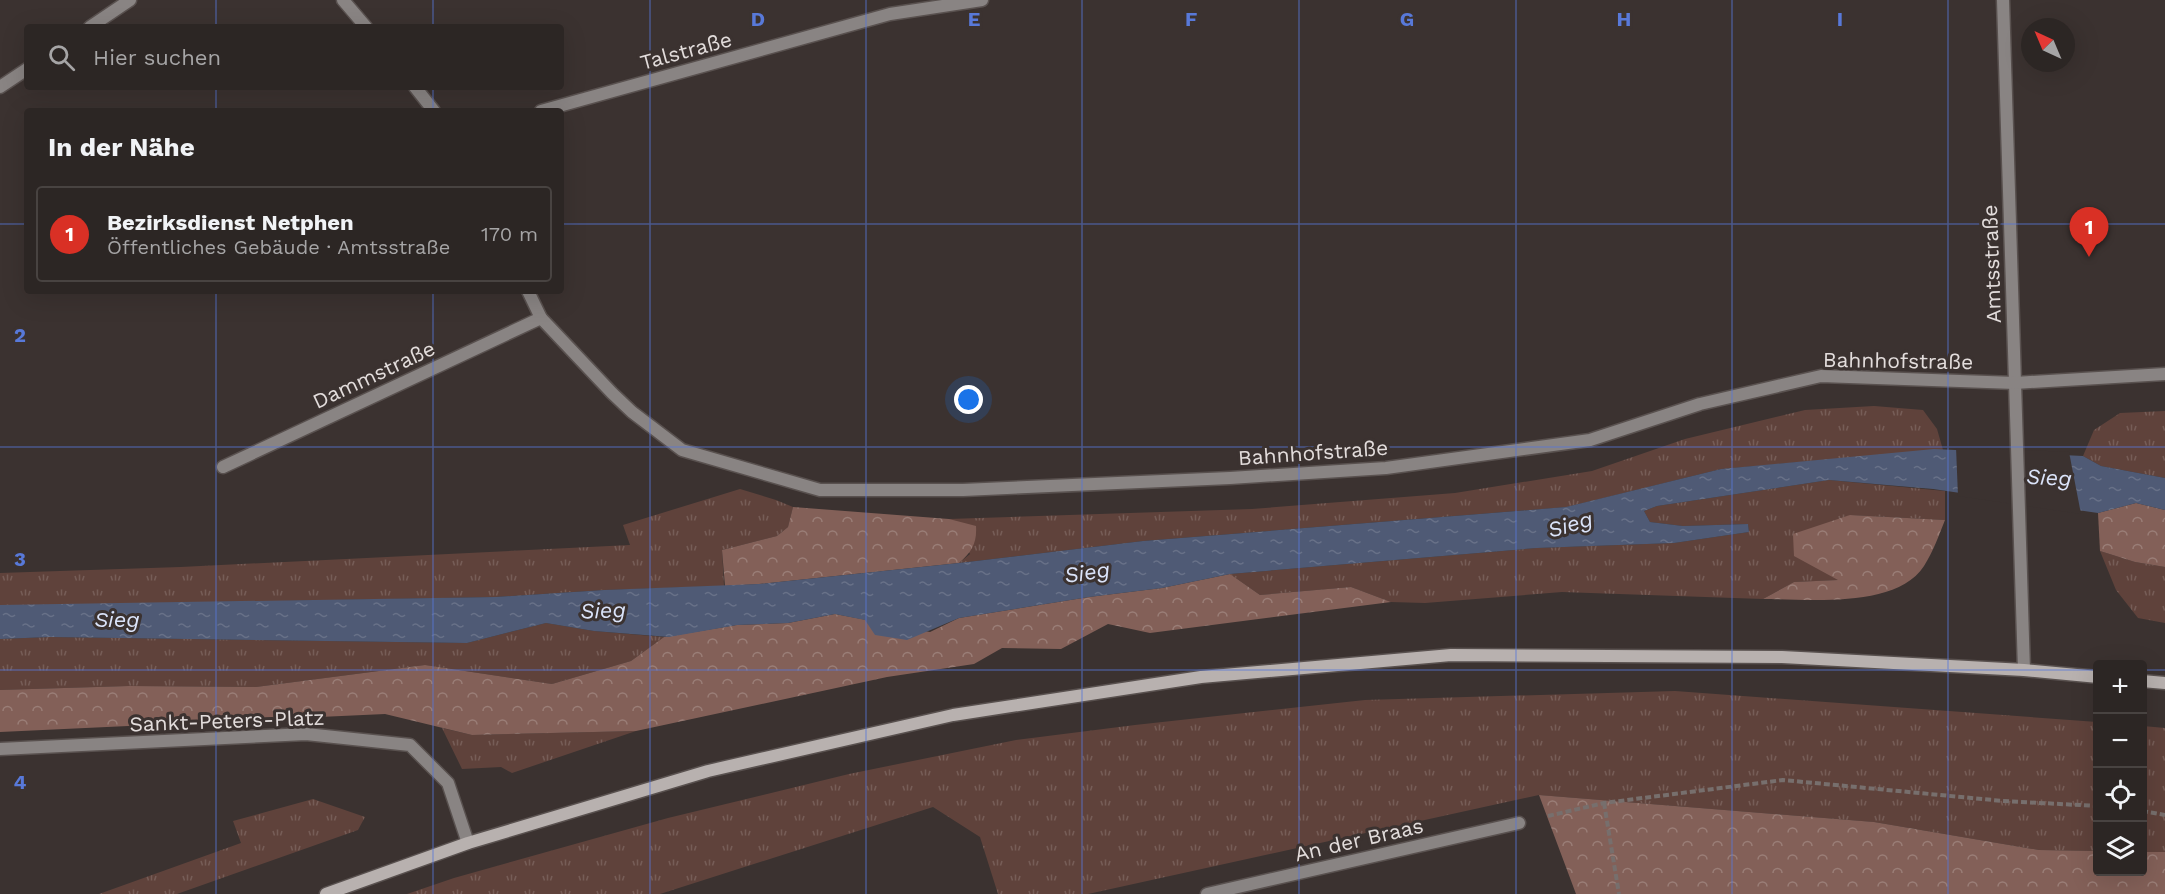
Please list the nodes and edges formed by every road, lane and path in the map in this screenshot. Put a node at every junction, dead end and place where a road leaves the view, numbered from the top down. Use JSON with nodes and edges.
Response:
{"nodes":[{"id":1,"x":130,"y":0,"type":"edge"},
{"id":2,"x":343,"y":0,"type":"edge"},
{"id":3,"x":982,"y":0,"type":"edge"},
{"id":4,"x":2002,"y":0,"type":"edge"},
{"id":5,"x":94,"y":24,"type":"edge"},
{"id":6,"x":363,"y":24,"type":"edge"},
{"id":7,"x":24,"y":71,"type":"edge"},
{"id":8,"x":0,"y":87,"type":"edge"},
{"id":9,"x":417,"y":90,"type":"edge"},
{"id":10,"x":432,"y":108,"type":"edge"},
{"id":11,"x":553,"y":108,"type":"edge"},
{"id":12,"x":529,"y":294,"type":"edge"},
{"id":13,"x":541,"y":318,"type":"junction"},
{"id":14,"x":2165,"y":374,"type":"edge"},
{"id":15,"x":2015,"y":383,"type":"junction"},
{"id":16,"x":223,"y":467,"type":"dead end"},
{"id":17,"x":2024,"y":670,"type":"junction"},
{"id":18,"x":2093,"y":677,"type":"edge"},
{"id":19,"x":2147,"y":681,"type":"edge"},
{"id":20,"x":2165,"y":683,"type":"edge"},
{"id":21,"x":0,"y":749,"type":"edge"},
{"id":22,"x":1604,"y":803,"type":"junction"},
{"id":23,"x":2093,"y":806,"type":"edge"},
{"id":24,"x":2147,"y":812,"type":"edge"},
{"id":25,"x":2165,"y":815,"type":"edge"},
{"id":26,"x":1519,"y":823,"type":"joint"},
{"id":27,"x":468,"y":843,"type":"junction"},
{"id":28,"x":326,"y":894,"type":"edge"},
{"id":29,"x":1207,"y":894,"type":"edge"},
{"id":30,"x":1619,"y":894,"type":"edge"}],
"edges":[{"from":1,"to":5,"type":"street"},
{"from":2,"to":6,"type":"street"},
{"from":3,"to":11,"type":"street","name":"Talstraße"},
{"from":4,"to":15,"type":"street","name":"Amtsstraße"},
{"from":7,"to":8,"type":"street"},
{"from":9,"to":10,"type":"street"},
{"from":12,"to":13,"type":"street","name":"Bahnhofstraße"},
{"from":13,"to":15,"type":"street","name":"Bahnhofstraße"},
{"from":13,"to":16,"type":"street","name":"Dammstraße"},
{"from":14,"to":15,"type":"street","name":"Bahnhofstraße"},
{"from":15,"to":17,"type":"street","name":"Amtsstraße"},
{"from":17,"to":18,"type":"main road"},
{"from":17,"to":27,"type":"main road"},
{"from":19,"to":20,"type":"main road"},
{"from":21,"to":27,"type":"street","name":"Sankt-Peters-Platz"},
{"from":22,"to":23,"type":"path"},
{"from":22,"to":26,"type":"path"},
{"from":22,"to":30,"type":"path"},
{"from":24,"to":25,"type":"path"},
{"from":26,"to":29,"type":"street","name":"An der Braas"},
{"from":27,"to":28,"type":"main road"}]}
